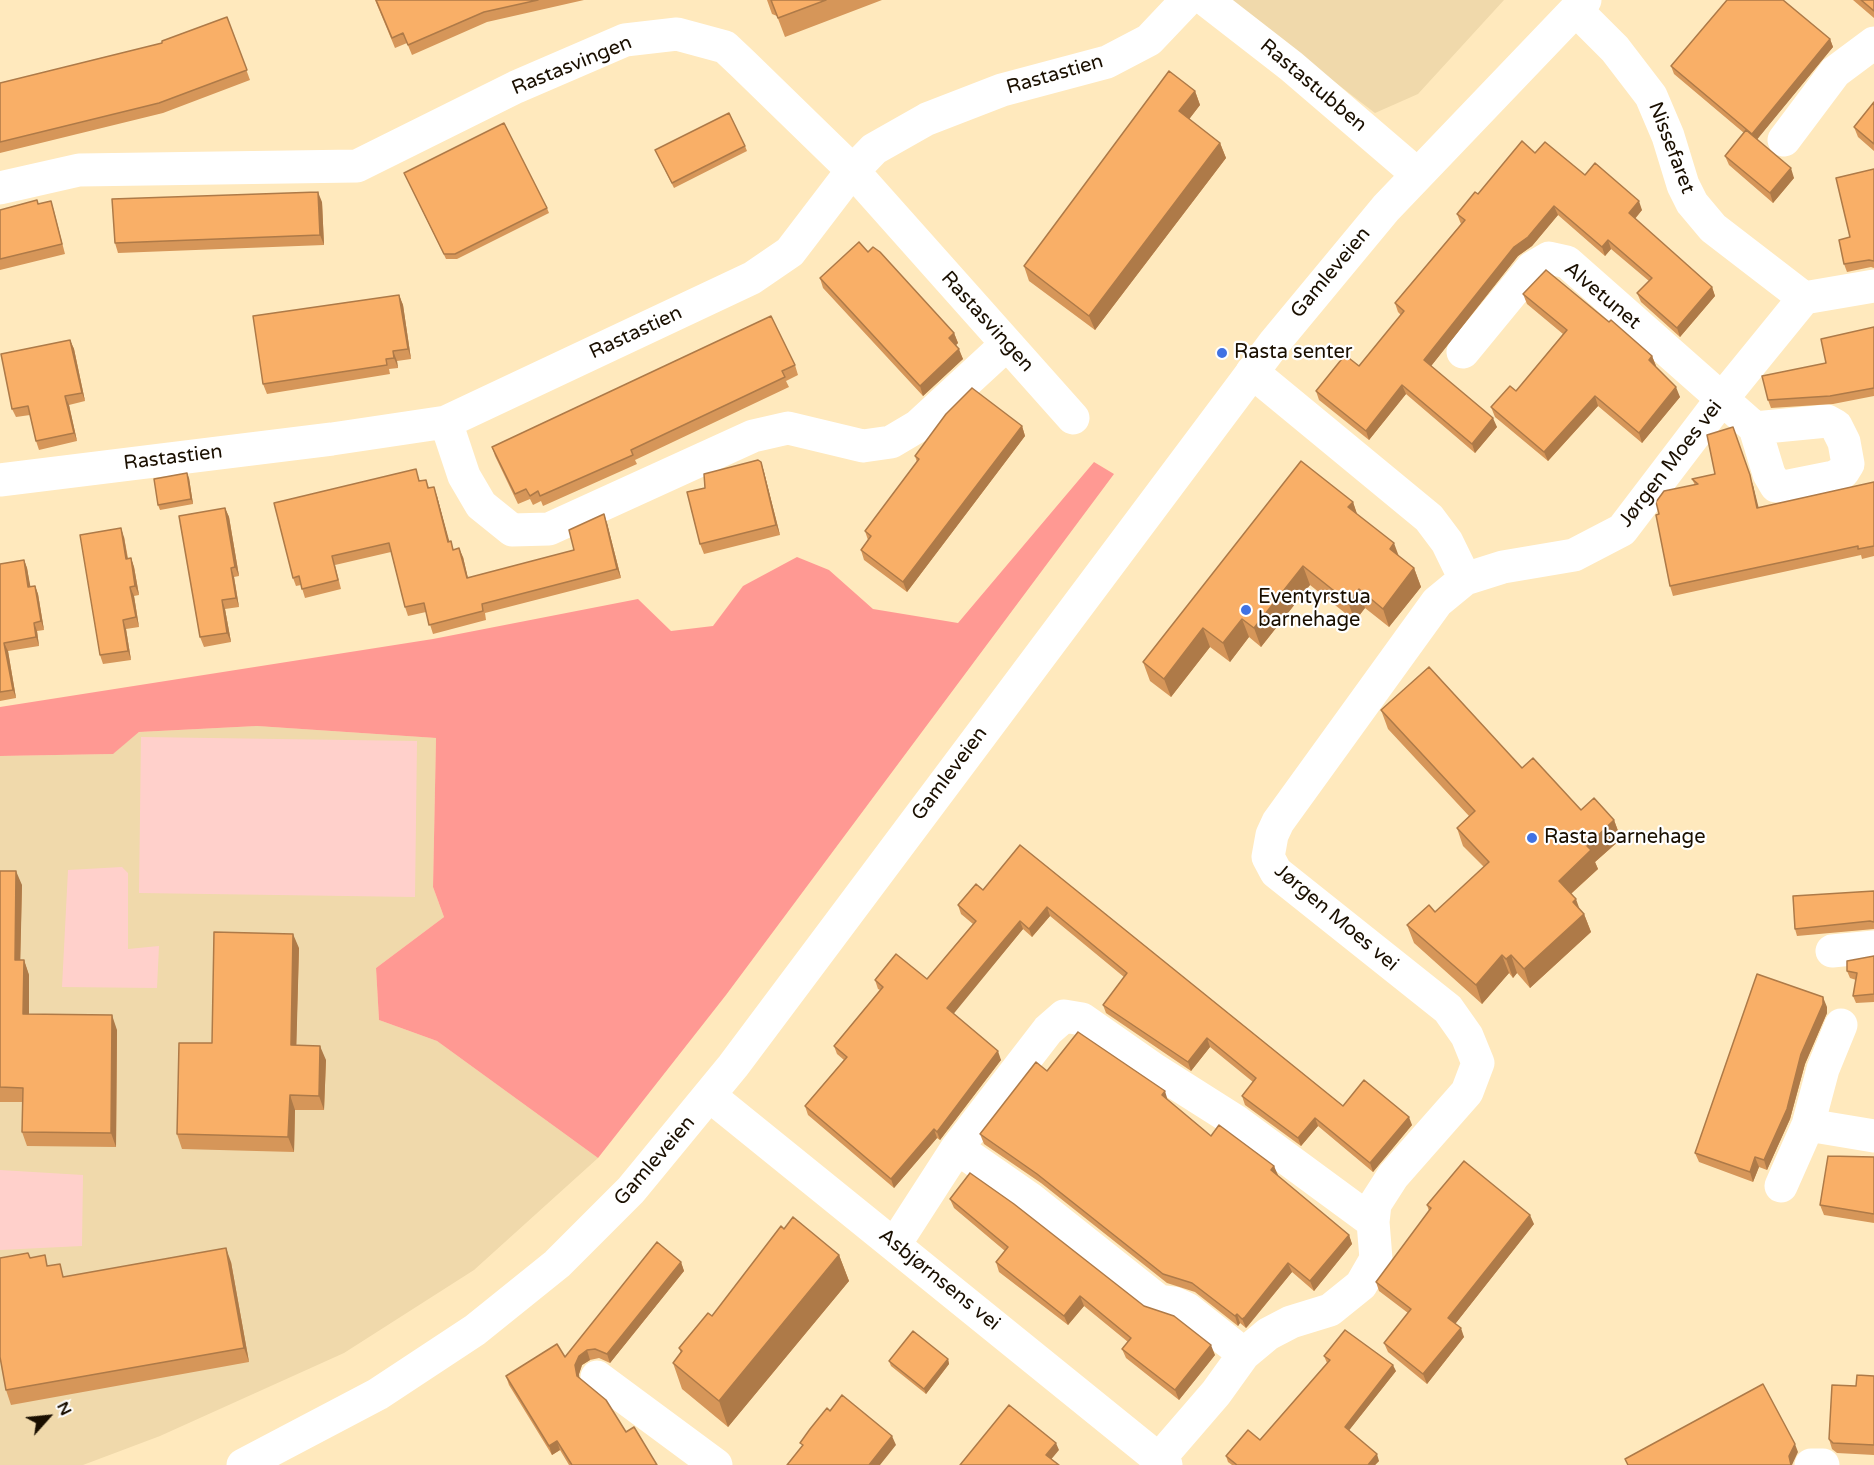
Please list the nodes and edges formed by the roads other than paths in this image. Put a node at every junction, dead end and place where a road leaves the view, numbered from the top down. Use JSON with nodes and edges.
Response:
{"nodes":[{"id":1,"x":1187,"y":0,"type":"edge"},
{"id":2,"x":1206,"y":0,"type":"edge"},
{"id":3,"x":1580,"y":5,"type":"edge"},
{"id":4,"x":1874,"y":43,"type":"edge"},
{"id":5,"x":1784,"y":140,"type":"dead end"},
{"id":6,"x":853,"y":171,"type":"junction"},
{"id":7,"x":1417,"y":174,"type":"junction"},
{"id":8,"x":0,"y":188,"type":"edge"},
{"id":9,"x":1874,"y":286,"type":"edge"},
{"id":10,"x":1804,"y":298,"type":"junction"},
{"id":11,"x":1007,"y":344,"type":"junction"},
{"id":12,"x":1464,"y":352,"type":"dead end"},
{"id":13,"x":1252,"y":372,"type":"junction"},
{"id":14,"x":1721,"y":400,"type":"junction"},
{"id":15,"x":1074,"y":418,"type":"dead end"},
{"id":16,"x":446,"y":422,"type":"junction"},
{"id":17,"x":1755,"y":429,"type":"dead end"},
{"id":18,"x":0,"y":480,"type":"edge"},
{"id":19,"x":1465,"y":579,"type":"junction"},
{"id":20,"x":1874,"y":946,"type":"edge"},
{"id":21,"x":1832,"y":951,"type":"dead end"},
{"id":22,"x":1841,"y":1025,"type":"dead end"},
{"id":23,"x":710,"y":1096,"type":"junction"},
{"id":24,"x":1808,"y":1125,"type":"junction"},
{"id":25,"x":1874,"y":1136,"type":"edge"},
{"id":26,"x":957,"y":1148,"type":"junction"},
{"id":27,"x":1781,"y":1186,"type":"dead end"},
{"id":28,"x":1373,"y":1222,"type":"junction"},
{"id":29,"x":895,"y":1244,"type":"junction"},
{"id":30,"x":1244,"y":1354,"type":"junction"},
{"id":31,"x":597,"y":1377,"type":"dead end"},
{"id":32,"x":1162,"y":1462,"type":"edge"},
{"id":33,"x":243,"y":1465,"type":"edge"},
{"id":34,"x":716,"y":1465,"type":"edge"},
{"id":35,"x":1811,"y":1465,"type":"edge"},
{"id":36,"x":1823,"y":1465,"type":"edge"}],
"edges":[{"from":1,"to":6,"type":"street","name":"Rastastien"},
{"from":2,"to":7,"type":"street","name":"Rastastubben"},
{"from":3,"to":7,"type":"street","name":"Gamleveien"},
{"from":3,"to":10,"type":"street","name":"Nissefaret"},
{"from":4,"to":5,"type":"street"},
{"from":6,"to":8,"type":"street","name":"Rastasvingen"},
{"from":6,"to":11,"type":"street","name":"Rastasvingen"},
{"from":6,"to":16,"type":"street","name":"Rastastien"},
{"from":7,"to":13,"type":"street","name":"Gamleveien"},
{"from":9,"to":10,"type":"street"},
{"from":10,"to":14,"type":"street","name":"Jørgen Moes vei"},
{"from":11,"to":15,"type":"street","name":"Rastasvingen"},
{"from":11,"to":16,"type":"street"},
{"from":12,"to":14,"type":"street","name":"Alvetunet"},
{"from":13,"to":19,"type":"street"},
{"from":13,"to":23,"type":"street","name":"Gamleveien"},
{"from":14,"to":17,"type":"street","name":"Alvetunet"},
{"from":14,"to":19,"type":"street","name":"Jørgen Moes vei"},
{"from":16,"to":18,"type":"street","name":"Rastastien"},
{"from":19,"to":28,"type":"street","name":"Jørgen Moes vei"},
{"from":20,"to":21,"type":"street"},
{"from":22,"to":24,"type":"street"},
{"from":23,"to":29,"type":"street","name":"Asbjørnsens vei"},
{"from":23,"to":33,"type":"street","name":"Gamleveien"},
{"from":24,"to":25,"type":"street"},
{"from":24,"to":27,"type":"street"},
{"from":26,"to":28,"type":"street"},
{"from":26,"to":29,"type":"street"},
{"from":26,"to":30,"type":"street"},
{"from":28,"to":30,"type":"street","name":"Jørgen Moes vei"},
{"from":29,"to":32,"type":"street","name":"Asbjørnsens vei"},
{"from":30,"to":32,"type":"street","name":"Jørgen Moes vei"},
{"from":31,"to":34,"type":"street"},
{"from":35,"to":36,"type":"street"}]}
